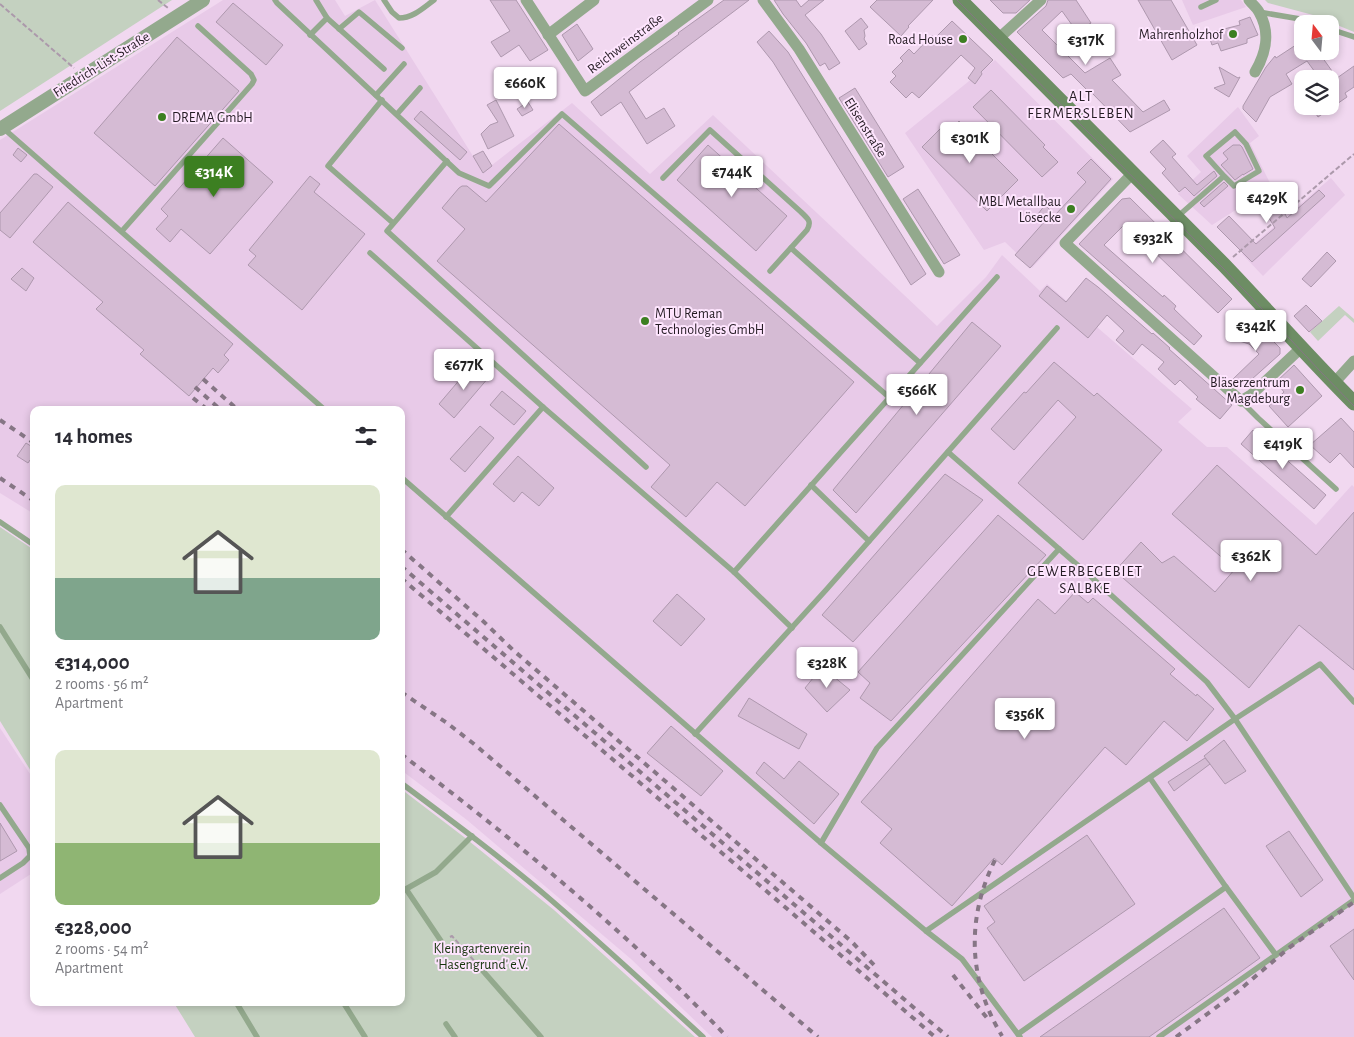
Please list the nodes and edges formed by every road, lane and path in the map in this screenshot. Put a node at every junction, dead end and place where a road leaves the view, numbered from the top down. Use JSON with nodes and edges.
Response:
{"nodes":[{"id":1,"x":203,"y":0,"type":"edge"},
{"id":2,"x":275,"y":0,"type":"edge"},
{"id":3,"x":316,"y":0,"type":"edge"},
{"id":4,"x":384,"y":0,"type":"edge"},
{"id":5,"x":434,"y":0,"type":"edge"},
{"id":6,"x":526,"y":0,"type":"edge"},
{"id":7,"x":594,"y":0,"type":"edge"},
{"id":8,"x":708,"y":0,"type":"edge"},
{"id":9,"x":763,"y":0,"type":"edge"},
{"id":10,"x":960,"y":0,"type":"edge"},
{"id":11,"x":1041,"y":0,"type":"edge"},
{"id":12,"x":1216,"y":0,"type":"edge"},
{"id":13,"x":1249,"y":0,"type":"edge"},
{"id":14,"x":0,"y":4,"type":"edge"},
{"id":15,"x":1201,"y":7,"type":"dead end"},
{"id":16,"x":1259,"y":12,"type":"junction"},
{"id":17,"x":327,"y":18,"type":"junction"},
{"id":18,"x":1294,"y":18,"type":"edge"},
{"id":19,"x":198,"y":26,"type":"dead end"},
{"id":20,"x":339,"y":29,"type":"junction"},
{"id":21,"x":1339,"y":32,"type":"edge"},
{"id":22,"x":310,"y":35,"type":"junction"},
{"id":23,"x":548,"y":35,"type":"junction"},
{"id":24,"x":1354,"y":37,"type":"edge"},
{"id":25,"x":999,"y":38,"type":"junction"},
{"id":26,"x":402,"y":48,"type":"dead end"},
{"id":27,"x":404,"y":64,"type":"dead end"},
{"id":28,"x":384,"y":69,"type":"dead end"},
{"id":29,"x":1255,"y":72,"type":"dead end"},
{"id":30,"x":83,"y":76,"type":"junction"},
{"id":31,"x":420,"y":88,"type":"dead end"},
{"id":32,"x":376,"y":95,"type":"junction"},
{"id":33,"x":382,"y":100,"type":"junction"},
{"id":34,"x":397,"y":114,"type":"junction"},
{"id":35,"x":1,"y":128,"type":"edge"},
{"id":36,"x":1354,"y":154,"type":"edge"},
{"id":37,"x":447,"y":161,"type":"junction"},
{"id":38,"x":1133,"y":173,"type":"junction"},
{"id":39,"x":1224,"y":176,"type":"junction"},
{"id":40,"x":664,"y":178,"type":"dead end"},
{"id":41,"x":1177,"y":217,"type":"junction"},
{"id":42,"x":393,"y":223,"type":"junction"},
{"id":43,"x":122,"y":231,"type":"junction"},
{"id":44,"x":791,"y":248,"type":"junction"},
{"id":45,"x":370,"y":253,"type":"dead end"},
{"id":46,"x":1224,"y":265,"type":"junction"},
{"id":47,"x":770,"y":271,"type":"dead end"},
{"id":48,"x":939,"y":272,"type":"dead end"},
{"id":49,"x":997,"y":277,"type":"dead end"},
{"id":50,"x":1057,"y":328,"type":"dead end"},
{"id":51,"x":1301,"y":348,"type":"junction"},
{"id":52,"x":1354,"y":362,"type":"edge"},
{"id":53,"x":920,"y":363,"type":"junction"},
{"id":54,"x":1334,"y":383,"type":"junction"},
{"id":55,"x":890,"y":398,"type":"junction"},
{"id":56,"x":1241,"y":401,"type":"junction"},
{"id":57,"x":1354,"y":403,"type":"edge"},
{"id":58,"x":320,"y":406,"type":"edge"},
{"id":59,"x":544,"y":407,"type":"junction"},
{"id":60,"x":948,"y":452,"type":"junction"},
{"id":61,"x":646,"y":467,"type":"dead end"},
{"id":62,"x":405,"y":481,"type":"edge"},
{"id":63,"x":811,"y":485,"type":"junction"},
{"id":64,"x":1336,"y":488,"type":"dead end"},
{"id":65,"x":446,"y":517,"type":"junction"},
{"id":66,"x":0,"y":522,"type":"edge"},
{"id":67,"x":869,"y":541,"type":"junction"},
{"id":68,"x":30,"y":542,"type":"edge"},
{"id":69,"x":1059,"y":549,"type":"junction"},
{"id":70,"x":734,"y":572,"type":"junction"},
{"id":71,"x":0,"y":627,"type":"edge"},
{"id":72,"x":792,"y":628,"type":"junction"},
{"id":73,"x":30,"y":675,"type":"edge"},
{"id":74,"x":1354,"y":702,"type":"edge"},
{"id":75,"x":1235,"y":719,"type":"junction"},
{"id":76,"x":696,"y":734,"type":"junction"},
{"id":77,"x":1150,"y":778,"type":"junction"},
{"id":78,"x":405,"y":786,"type":"edge"},
{"id":79,"x":0,"y":805,"type":"edge"},
{"id":80,"x":472,"y":836,"type":"junction"},
{"id":81,"x":821,"y":843,"type":"junction"},
{"id":82,"x":0,"y":878,"type":"edge"},
{"id":83,"x":1226,"y":887,"type":"junction"},
{"id":84,"x":405,"y":889,"type":"edge"},
{"id":85,"x":405,"y":893,"type":"edge"},
{"id":86,"x":1354,"y":899,"type":"edge"},
{"id":87,"x":926,"y":931,"type":"junction"},
{"id":88,"x":441,"y":941,"type":"joint"},
{"id":89,"x":1276,"y":955,"type":"junction"},
{"id":90,"x":482,"y":971,"type":"joint"},
{"id":91,"x":238,"y":1006,"type":"edge"},
{"id":92,"x":346,"y":1006,"type":"edge"},
{"id":93,"x":446,"y":1024,"type":"dead end"},
{"id":94,"x":1019,"y":1036,"type":"edge"},
{"id":95,"x":257,"y":1037,"type":"edge"},
{"id":96,"x":365,"y":1037,"type":"edge"},
{"id":97,"x":455,"y":1037,"type":"edge"},
{"id":98,"x":541,"y":1037,"type":"edge"},
{"id":99,"x":703,"y":1037,"type":"edge"},
{"id":100,"x":1159,"y":1037,"type":"edge"}],
"edges":[{"from":1,"to":30,"type":"street","name":"Friedrich-List-Straße"},
{"from":2,"to":22,"type":"lane"},
{"from":3,"to":17,"type":"lane"},
{"from":4,"to":5,"type":"lane"},
{"from":6,"to":23,"type":"street"},
{"from":7,"to":23,"type":"street"},
{"from":8,"to":23,"type":"street","name":"Reichweinstraße"},
{"from":9,"to":48,"type":"street","name":"Elisenstraße"},
{"from":10,"to":25,"type":"main road"},
{"from":11,"to":25,"type":"street"},
{"from":12,"to":15,"type":"lane"},
{"from":13,"to":16,"type":"street"},
{"from":14,"to":30,"type":"path"},
{"from":16,"to":18,"type":"lane"},
{"from":16,"to":29,"type":"street"},
{"from":17,"to":20,"type":"lane"},
{"from":17,"to":22,"type":"lane"},
{"from":19,"to":43,"type":"lane"},
{"from":20,"to":26,"type":"lane"},
{"from":20,"to":28,"type":"lane"},
{"from":21,"to":24,"type":"lane"},
{"from":22,"to":32,"type":"lane"},
{"from":25,"to":38,"type":"main road"},
{"from":27,"to":32,"type":"lane"},
{"from":30,"to":35,"type":"street","name":"Friedrich-List-Straße"},
{"from":31,"to":34,"type":"lane"},
{"from":32,"to":33,"type":"lane"},
{"from":33,"to":34,"type":"lane"},
{"from":33,"to":42,"type":"lane"},
{"from":34,"to":37,"type":"lane"},
{"from":35,"to":43,"type":"lane"},
{"from":36,"to":46,"type":"path"},
{"from":37,"to":42,"type":"lane"},
{"from":37,"to":55,"type":"lane"},
{"from":38,"to":41,"type":"main road"},
{"from":38,"to":56,"type":"street"},
{"from":39,"to":39,"type":"lane"},
{"from":39,"to":41,"type":"lane"},
{"from":40,"to":44,"type":"lane"},
{"from":41,"to":46,"type":"main road"},
{"from":42,"to":61,"type":"lane"},
{"from":43,"to":58,"type":"lane"},
{"from":44,"to":47,"type":"lane"},
{"from":44,"to":53,"type":"lane"},
{"from":45,"to":59,"type":"lane"},
{"from":46,"to":51,"type":"main road"},
{"from":49,"to":53,"type":"lane"},
{"from":50,"to":60,"type":"lane"},
{"from":51,"to":54,"type":"main road"},
{"from":51,"to":56,"type":"street"},
{"from":52,"to":54,"type":"street"},
{"from":53,"to":55,"type":"lane"},
{"from":54,"to":57,"type":"main road"},
{"from":55,"to":63,"type":"lane"},
{"from":56,"to":64,"type":"lane"},
{"from":59,"to":65,"type":"lane"},
{"from":59,"to":70,"type":"lane"},
{"from":60,"to":67,"type":"lane"},
{"from":60,"to":69,"type":"lane"},
{"from":62,"to":65,"type":"lane"},
{"from":63,"to":67,"type":"lane"},
{"from":63,"to":70,"type":"lane"},
{"from":65,"to":76,"type":"lane"},
{"from":66,"to":68,"type":"lane"},
{"from":67,"to":72,"type":"lane"},
{"from":69,"to":75,"type":"lane"},
{"from":69,"to":81,"type":"lane"},
{"from":70,"to":72,"type":"lane"},
{"from":71,"to":73,"type":"lane"},
{"from":72,"to":76,"type":"lane"},
{"from":74,"to":75,"type":"lane"},
{"from":75,"to":77,"type":"lane"},
{"from":75,"to":86,"type":"lane"},
{"from":76,"to":81,"type":"lane"},
{"from":77,"to":83,"type":"lane"},
{"from":77,"to":87,"type":"lane"},
{"from":78,"to":80,"type":"lane"},
{"from":79,"to":82,"type":"lane"},
{"from":80,"to":84,"type":"lane"},
{"from":80,"to":99,"type":"lane"},
{"from":81,"to":87,"type":"lane"},
{"from":83,"to":89,"type":"lane"},
{"from":83,"to":94,"type":"lane"},
{"from":85,"to":88,"type":"lane"},
{"from":86,"to":89,"type":"lane"},
{"from":87,"to":94,"type":"lane"},
{"from":88,"to":90,"type":"path"},
{"from":89,"to":100,"type":"lane"},
{"from":90,"to":98,"type":"lane"},
{"from":91,"to":95,"type":"lane"},
{"from":92,"to":96,"type":"lane"},
{"from":93,"to":97,"type":"lane"}]}
